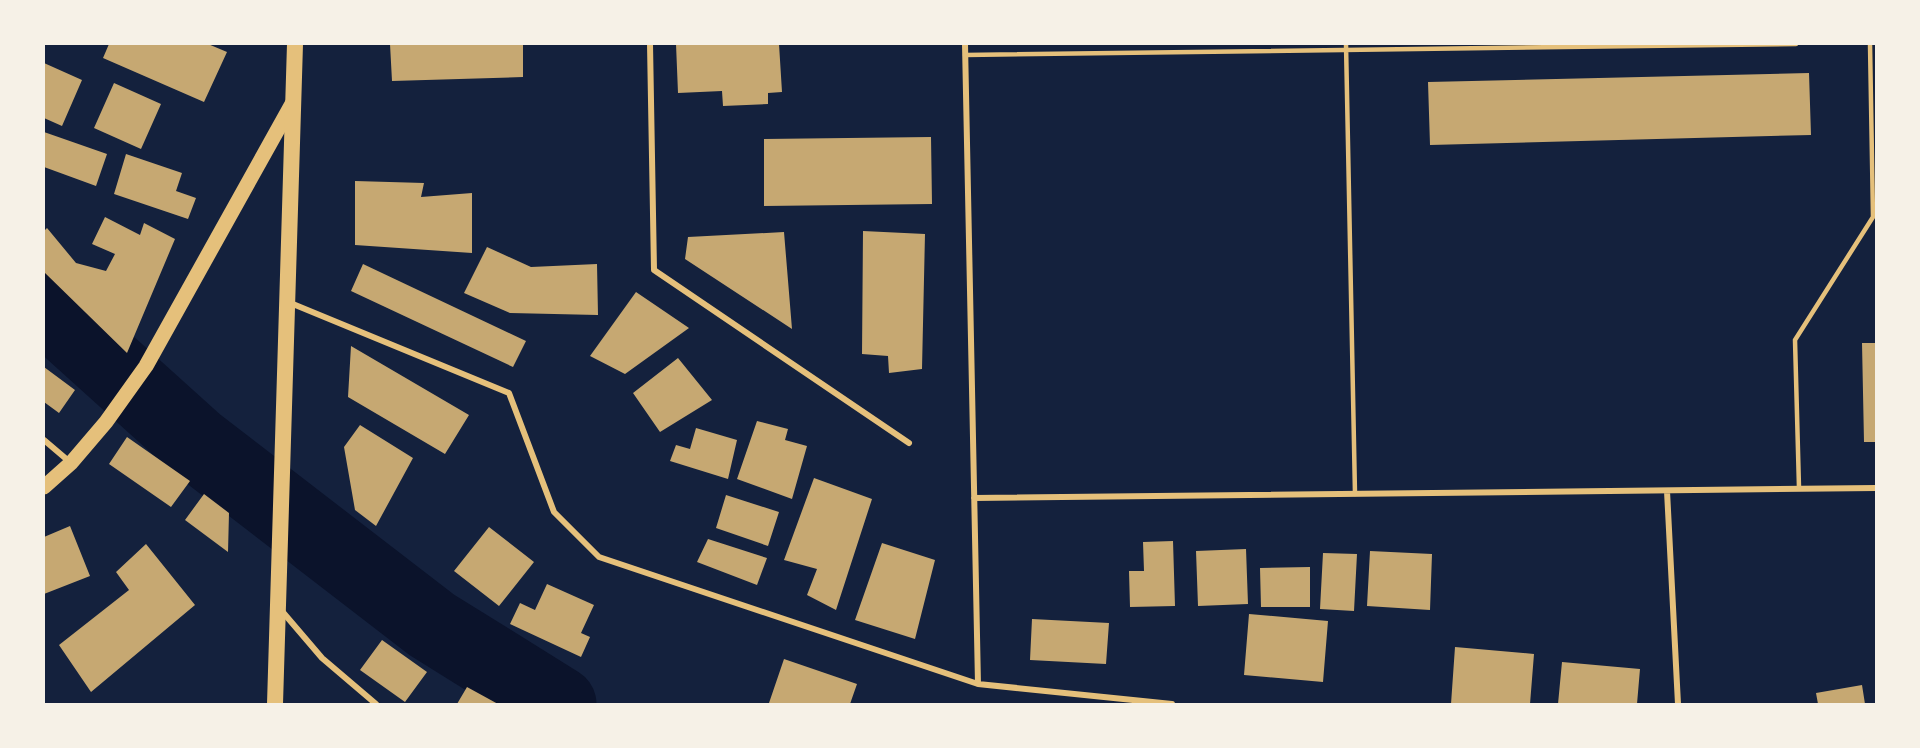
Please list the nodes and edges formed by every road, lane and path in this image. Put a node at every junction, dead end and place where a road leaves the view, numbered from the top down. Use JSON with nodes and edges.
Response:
{"nodes":[{"id":1,"x":295,"y":44,"type":"edge"},
{"id":2,"x":650,"y":44,"type":"edge"},
{"id":3,"x":965,"y":44,"type":"edge"},
{"id":4,"x":1796,"y":44,"type":"edge"},
{"id":5,"x":1870,"y":44,"type":"edge"},
{"id":6,"x":1346,"y":46,"type":"edge"},
{"id":7,"x":965,"y":55,"type":"junction"},
{"id":8,"x":292,"y":104,"type":"junction"},
{"id":9,"x":286,"y":301,"type":"junction"},
{"id":10,"x":44,"y":440,"type":"edge"},
{"id":11,"x":909,"y":443,"type":"dead end"},
{"id":12,"x":71,"y":463,"type":"junction"},
{"id":13,"x":44,"y":488,"type":"edge"},
{"id":14,"x":1799,"y":488,"type":"junction"},
{"id":15,"x":1876,"y":488,"type":"edge"},
{"id":16,"x":1667,"y":491,"type":"junction"},
{"id":17,"x":1355,"y":494,"type":"junction"},
{"id":18,"x":974,"y":498,"type":"junction"},
{"id":19,"x":279,"y":608,"type":"junction"},
{"id":20,"x":978,"y":684,"type":"junction"},
{"id":21,"x":275,"y":705,"type":"edge"},
{"id":22,"x":376,"y":705,"type":"edge"},
{"id":23,"x":1172,"y":705,"type":"edge"},
{"id":24,"x":1678,"y":705,"type":"edge"}],
"edges":[{"from":1,"to":8,"type":"highway"},
{"from":2,"to":11,"type":"street"},
{"from":3,"to":7,"type":"street"},
{"from":4,"to":6,"type":"lane"},
{"from":5,"to":14,"type":"lane"},
{"from":6,"to":7,"type":"lane"},
{"from":6,"to":17,"type":"lane"},
{"from":7,"to":18,"type":"street"},
{"from":8,"to":9,"type":"highway"},
{"from":8,"to":12,"type":"main road"},
{"from":9,"to":19,"type":"highway"},
{"from":9,"to":20,"type":"street"},
{"from":10,"to":12,"type":"street"},
{"from":12,"to":13,"type":"main road"},
{"from":14,"to":15,"type":"street"},
{"from":14,"to":16,"type":"street"},
{"from":16,"to":17,"type":"street"},
{"from":16,"to":24,"type":"street"},
{"from":17,"to":18,"type":"street"},
{"from":18,"to":20,"type":"street"},
{"from":19,"to":21,"type":"highway"},
{"from":19,"to":22,"type":"street"},
{"from":20,"to":23,"type":"street"}]}
